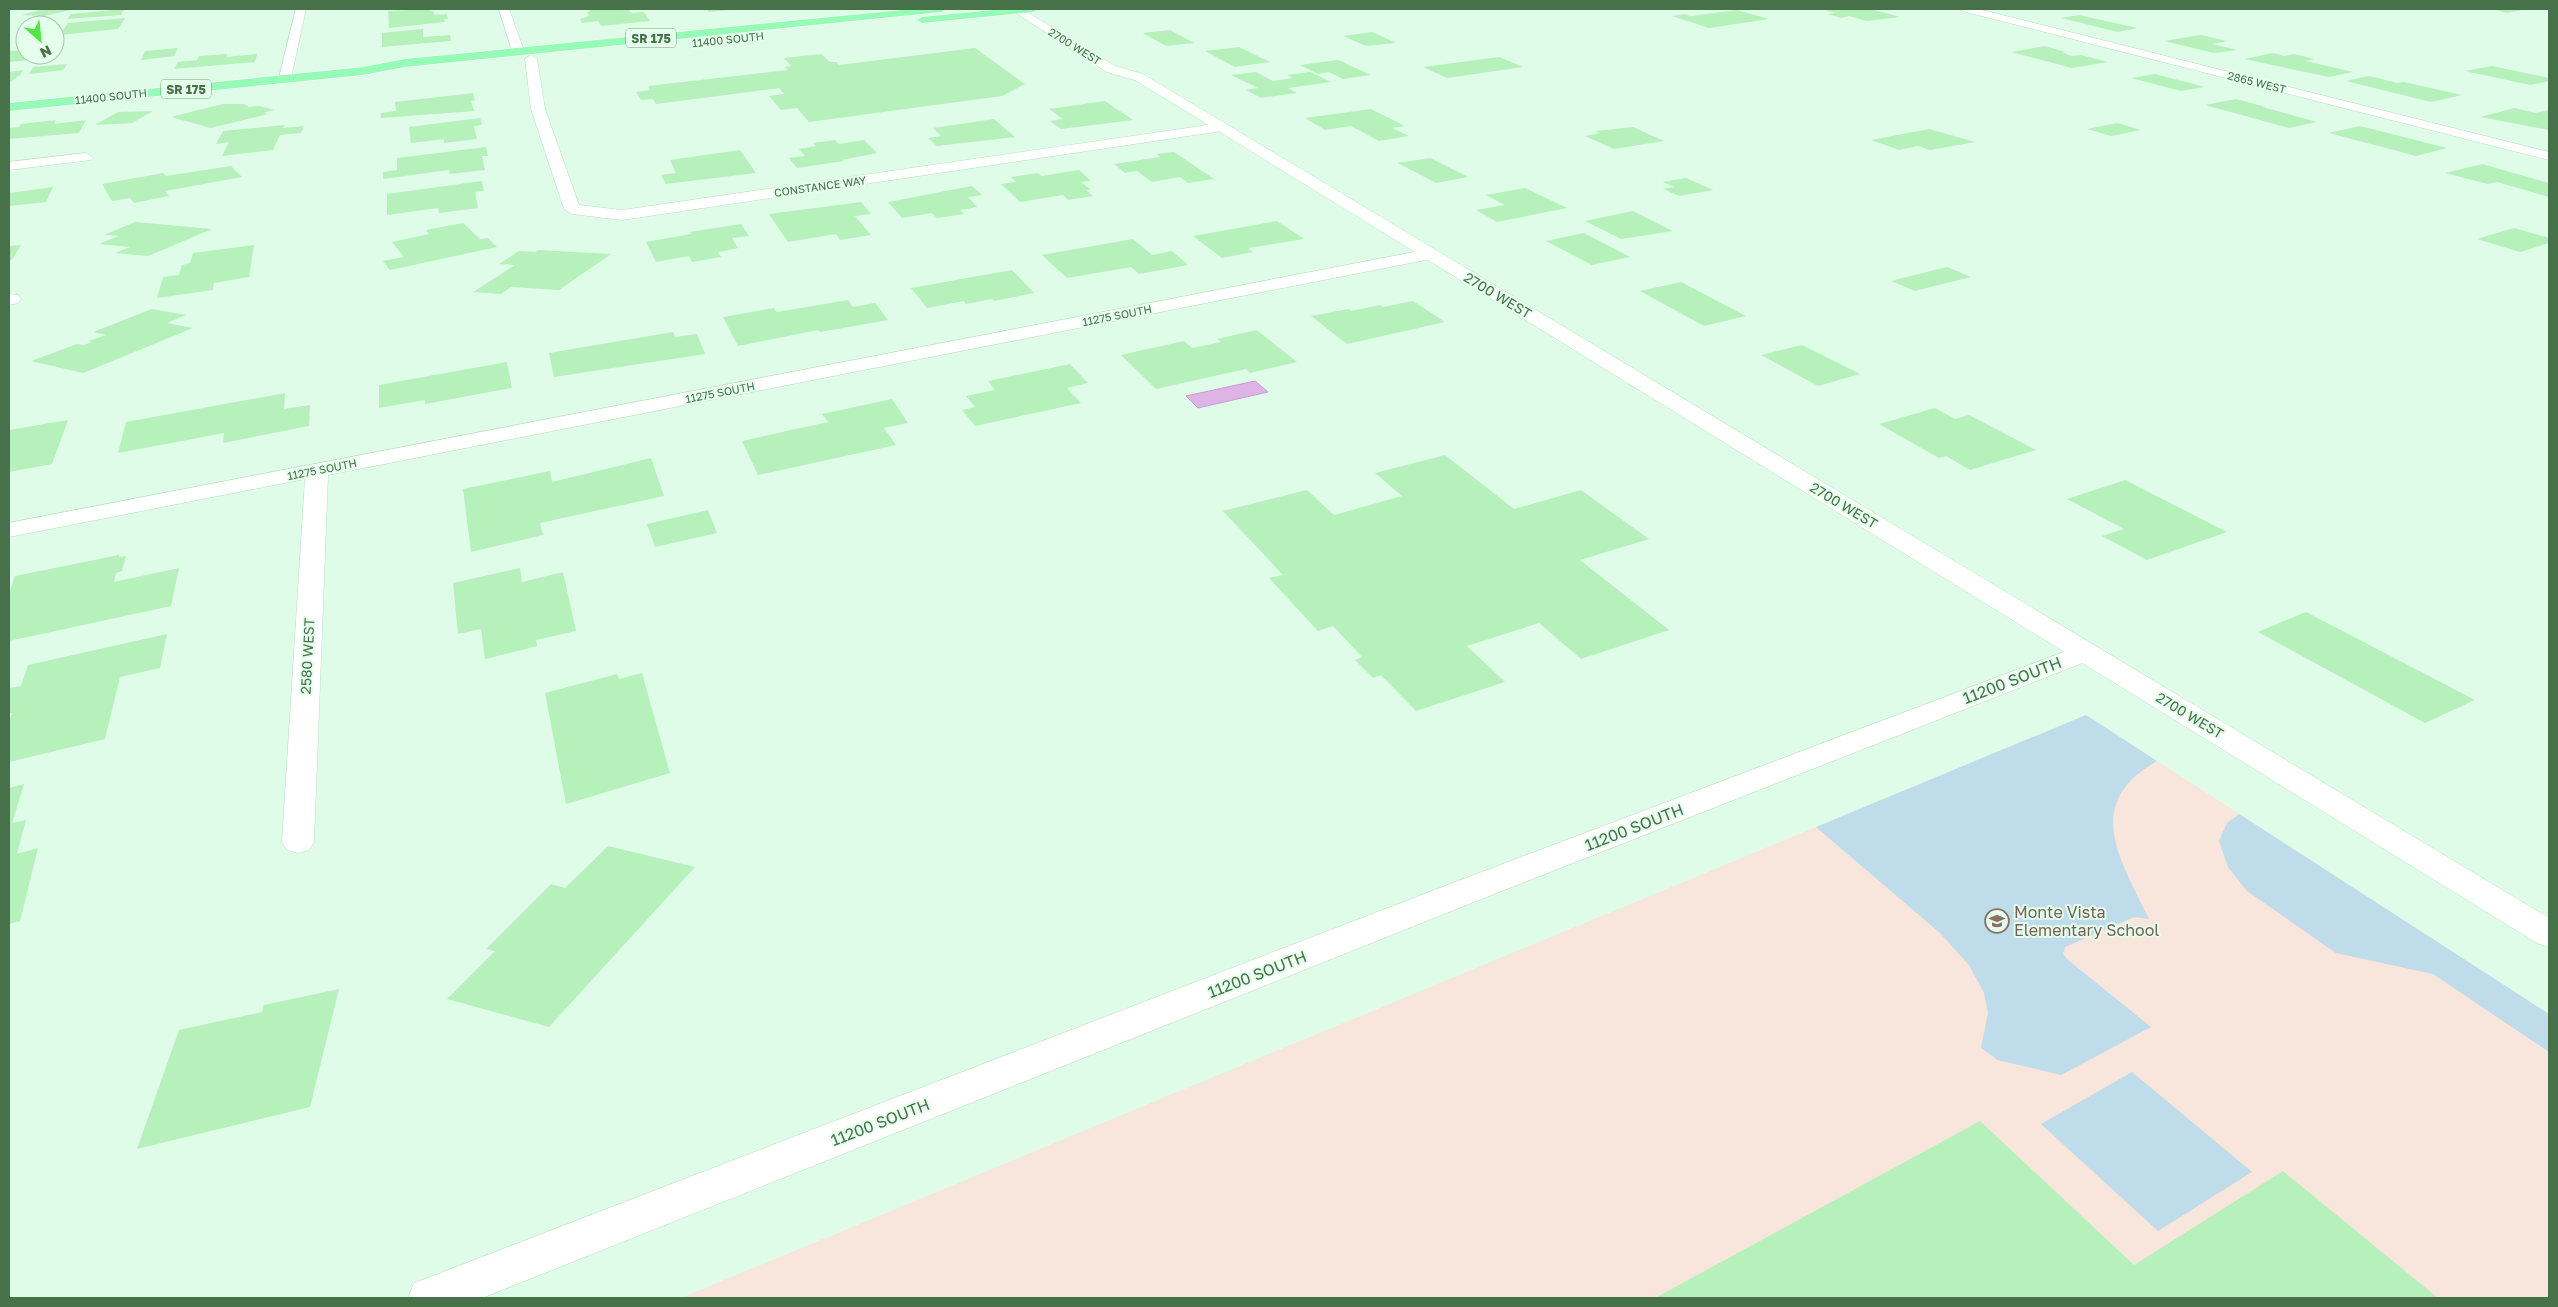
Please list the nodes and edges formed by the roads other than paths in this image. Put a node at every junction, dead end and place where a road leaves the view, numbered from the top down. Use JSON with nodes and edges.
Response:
{"nodes":[{"id":1,"x":301,"y":9,"type":"edge"},
{"id":2,"x":504,"y":9,"type":"edge"},
{"id":3,"x":941,"y":9,"type":"edge"},
{"id":4,"x":1033,"y":9,"type":"edge"},
{"id":5,"x":1966,"y":9,"type":"edge"},
{"id":6,"x":1016,"y":10,"type":"edge"},
{"id":7,"x":518,"y":51,"type":"junction"},
{"id":8,"x":531,"y":59,"type":"junction"},
{"id":9,"x":363,"y":71,"type":"junction"},
{"id":10,"x":285,"y":78,"type":"junction"},
{"id":11,"x":9,"y":107,"type":"edge"},
{"id":12,"x":1222,"y":127,"type":"junction"},
{"id":13,"x":2549,"y":156,"type":"edge"},
{"id":14,"x":86,"y":158,"type":"dead end"},
{"id":15,"x":9,"y":166,"type":"edge"},
{"id":16,"x":1430,"y":254,"type":"junction"},
{"id":17,"x":317,"y":470,"type":"junction"},
{"id":18,"x":9,"y":530,"type":"edge"},
{"id":19,"x":2085,"y":652,"type":"junction"},
{"id":20,"x":298,"y":842,"type":"dead end"},
{"id":21,"x":2549,"y":934,"type":"edge"},
{"id":22,"x":430,"y":1298,"type":"edge"}],
"edges":[{"from":1,"to":10,"type":"street"},
{"from":2,"to":7,"type":"street"},
{"from":3,"to":7,"type":"main road","name":"11400 SOUTH","number":"SR 175"},
{"from":4,"to":6,"type":"main road","name":"11400 SOUTH","number":"SR 175"},
{"from":5,"to":13,"type":"street","name":"2865 WEST"},
{"from":6,"to":8,"type":"main road","name":"11400 SOUTH","number":"SR 175"},
{"from":6,"to":12,"type":"street","name":"2700 WEST"},
{"from":7,"to":9,"type":"main road","name":"11400 SOUTH","number":"SR 175"},
{"from":8,"to":9,"type":"main road","name":"11400 SOUTH","number":"SR 175"},
{"from":8,"to":12,"type":"street","name":"CONSTANCE WAY"},
{"from":9,"to":10,"type":"main road","name":"11400 SOUTH","number":"SR 175"},
{"from":10,"to":11,"type":"main road","name":"11400 SOUTH","number":"SR 175"},
{"from":12,"to":16,"type":"street","name":"2700 WEST"},
{"from":14,"to":15,"type":"street"},
{"from":16,"to":17,"type":"street","name":"11275 SOUTH"},
{"from":16,"to":19,"type":"street","name":"2700 WEST"},
{"from":17,"to":18,"type":"street","name":"11275 SOUTH"},
{"from":17,"to":20,"type":"street","name":"2580 WEST"},
{"from":19,"to":21,"type":"street","name":"2700 WEST"},
{"from":19,"to":22,"type":"street","name":"11200 SOUTH"}]}
